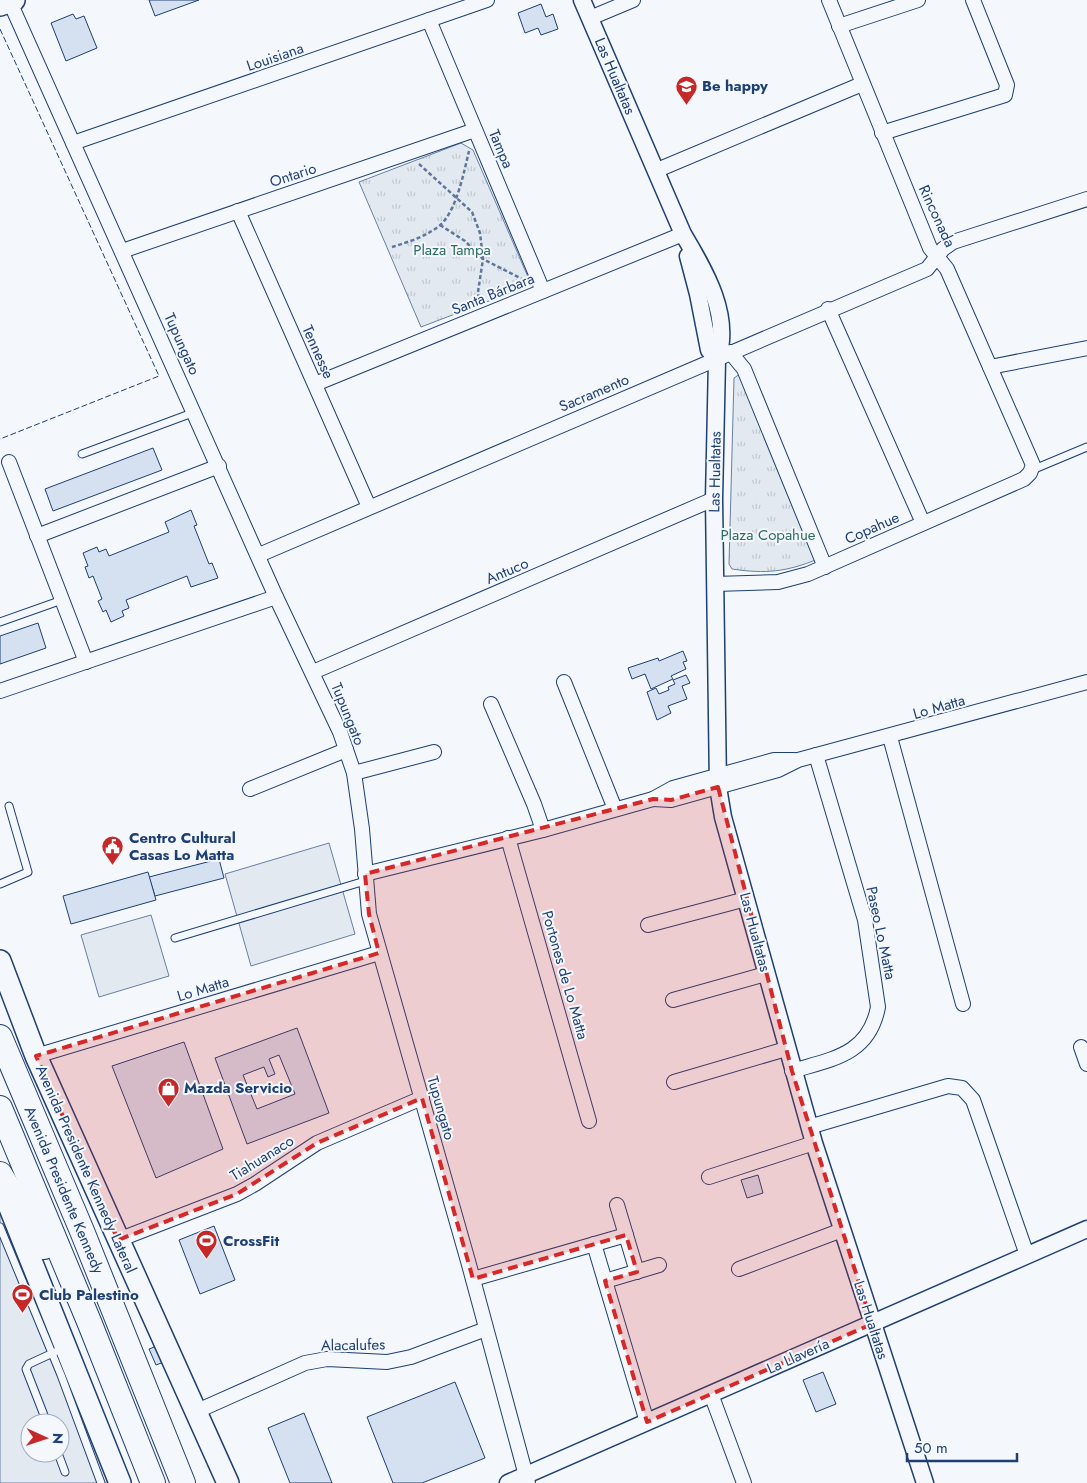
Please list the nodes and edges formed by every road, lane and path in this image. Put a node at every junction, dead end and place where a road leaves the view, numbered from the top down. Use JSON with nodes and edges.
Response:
{"nodes":[{"id":1,"x":487,"y":0,"type":"edge"},
{"id":2,"x":582,"y":0,"type":"edge"},
{"id":3,"x":633,"y":0,"type":"edge"},
{"id":4,"x":829,"y":0,"type":"edge"},
{"id":5,"x":918,"y":0,"type":"edge"},
{"id":6,"x":973,"y":0,"type":"edge"},
{"id":7,"x":8,"y":2,"type":"edge"},
{"id":8,"x":590,"y":18,"type":"junction"},
{"id":9,"x":429,"y":20,"type":"junction"},
{"id":10,"x":839,"y":26,"type":"junction"},
{"id":11,"x":862,"y":84,"type":"junction"},
{"id":12,"x":475,"y":130,"type":"junction"},
{"id":13,"x":882,"y":133,"type":"junction"},
{"id":14,"x":73,"y":143,"type":"junction"},
{"id":15,"x":408,"y":154,"type":"junction"},
{"id":16,"x":655,"y":171,"type":"junction"},
{"id":17,"x":457,"y":197,"type":"junction"},
{"id":18,"x":1087,"y":199,"type":"edge"},
{"id":19,"x":238,"y":211,"type":"junction"},
{"id":20,"x":440,"y":226,"type":"junction"},
{"id":21,"x":683,"y":234,"type":"junction"},
{"id":22,"x":392,"y":247,"type":"dead end"},
{"id":23,"x":122,"y":251,"type":"junction"},
{"id":24,"x":937,"y":256,"type":"junction"},
{"id":25,"x":483,"y":259,"type":"junction"},
{"id":26,"x":543,"y":291,"type":"junction"},
{"id":27,"x":828,"y":310,"type":"junction"},
{"id":28,"x":480,"y":317,"type":"junction"},
{"id":29,"x":1087,"y":348,"type":"edge"},
{"id":30,"x":723,"y":356,"type":"junction"},
{"id":31,"x":990,"y":367,"type":"junction"},
{"id":32,"x":315,"y":384,"type":"junction"},
{"id":33,"x":195,"y":412,"type":"junction"},
{"id":34,"x":1087,"y":447,"type":"edge"},
{"id":35,"x":82,"y":454,"type":"dead end"},
{"id":36,"x":9,"y":462,"type":"dead end"},
{"id":37,"x":219,"y":466,"type":"junction"},
{"id":38,"x":1032,"y":470,"type":"junction"},
{"id":39,"x":714,"y":499,"type":"junction"},
{"id":40,"x":370,"y":507,"type":"junction"},
{"id":41,"x":924,"y":523,"type":"junction"},
{"id":42,"x":37,"y":536,"type":"junction"},
{"id":43,"x":259,"y":555,"type":"junction"},
{"id":44,"x":825,"y":567,"type":"junction"},
{"id":45,"x":715,"y":584,"type":"junction"},
{"id":46,"x":276,"y":597,"type":"junction"},
{"id":47,"x":62,"y":600,"type":"junction"},
{"id":48,"x":0,"y":622,"type":"edge"},
{"id":49,"x":86,"y":662,"type":"junction"},
{"id":50,"x":313,"y":672,"type":"junction"},
{"id":51,"x":564,"y":682,"type":"dead end"},
{"id":52,"x":1087,"y":682,"type":"edge"},
{"id":53,"x":0,"y":691,"type":"edge"},
{"id":54,"x":491,"y":704,"type":"dead end"},
{"id":55,"x":890,"y":737,"type":"junction"},
{"id":56,"x":346,"y":750,"type":"junction"},
{"id":57,"x":434,"y":752,"type":"dead end"},
{"id":58,"x":816,"y":755,"type":"junction"},
{"id":59,"x":354,"y":773,"type":"junction"},
{"id":60,"x":717,"y":782,"type":"junction"},
{"id":61,"x":250,"y":789,"type":"dead end"},
{"id":62,"x":10,"y":806,"type":"dead end"},
{"id":63,"x":615,"y":809,"type":"junction"},
{"id":64,"x":543,"y":830,"type":"junction"},
{"id":65,"x":508,"y":838,"type":"junction"},
{"id":66,"x":365,"y":878,"type":"junction"},
{"id":67,"x":0,"y":884,"type":"edge"},
{"id":68,"x":746,"y":899,"type":"junction"},
{"id":69,"x":648,"y":925,"type":"dead end"},
{"id":70,"x":176,"y":938,"type":"dead end"},
{"id":71,"x":379,"y":953,"type":"junction"},
{"id":72,"x":0,"y":961,"type":"edge"},
{"id":73,"x":766,"y":974,"type":"junction"},
{"id":74,"x":673,"y":1000,"type":"dead end"},
{"id":75,"x":963,"y":1004,"type":"dead end"},
{"id":76,"x":0,"y":1037,"type":"edge"},
{"id":77,"x":1081,"y":1047,"type":"dead end"},
{"id":78,"x":786,"y":1049,"type":"junction"},
{"id":79,"x":36,"y":1056,"type":"junction"},
{"id":80,"x":1087,"y":1062,"type":"edge"},
{"id":81,"x":792,"y":1071,"type":"junction"},
{"id":82,"x":674,"y":1082,"type":"dead end"},
{"id":83,"x":422,"y":1098,"type":"junction"},
{"id":84,"x":0,"y":1108,"type":"edge"},
{"id":85,"x":588,"y":1122,"type":"dead end"},
{"id":86,"x":809,"y":1127,"type":"junction"},
{"id":87,"x":814,"y":1143,"type":"junction"},
{"id":88,"x":0,"y":1174,"type":"edge"},
{"id":89,"x":709,"y":1177,"type":"dead end"},
{"id":90,"x":0,"y":1179,"type":"edge"},
{"id":91,"x":617,"y":1205,"type":"dead end"},
{"id":92,"x":0,"y":1227,"type":"edge"},
{"id":93,"x":1087,"y":1229,"type":"edge"},
{"id":94,"x":842,"y":1230,"type":"junction"},
{"id":95,"x":626,"y":1235,"type":"junction"},
{"id":96,"x":118,"y":1240,"type":"junction"},
{"id":97,"x":594,"y":1244,"type":"junction"},
{"id":98,"x":1027,"y":1255,"type":"junction"},
{"id":99,"x":659,"y":1265,"type":"dead end"},
{"id":100,"x":739,"y":1270,"type":"dead end"},
{"id":101,"x":637,"y":1272,"type":"junction"},
{"id":102,"x":473,"y":1279,"type":"junction"},
{"id":103,"x":606,"y":1281,"type":"junction"},
{"id":104,"x":90,"y":1324,"type":"junction"},
{"id":105,"x":872,"y":1324,"type":"junction"},
{"id":106,"x":486,"y":1328,"type":"junction"},
{"id":107,"x":60,"y":1351,"type":"junction"},
{"id":108,"x":711,"y":1394,"type":"junction"},
{"id":109,"x":195,"y":1412,"type":"junction"},
{"id":110,"x":43,"y":1413,"type":"edge"},
{"id":111,"x":647,"y":1422,"type":"junction"},
{"id":112,"x":62,"y":1463,"type":"edge"},
{"id":113,"x":66,"y":1472,"type":"dead end"},
{"id":114,"x":527,"y":1479,"type":"edge"},
{"id":115,"x":102,"y":1483,"type":"edge"},
{"id":116,"x":120,"y":1483,"type":"edge"},
{"id":117,"x":153,"y":1483,"type":"edge"},
{"id":118,"x":183,"y":1483,"type":"edge"},
{"id":119,"x":228,"y":1483,"type":"edge"},
{"id":120,"x":508,"y":1483,"type":"edge"},
{"id":121,"x":744,"y":1483,"type":"edge"},
{"id":122,"x":926,"y":1483,"type":"edge"}],
"edges":[{"from":1,"to":9,"type":"street","name":"Louisiana"},
{"from":2,"to":8,"type":"street","name":"Las Hualtatas"},
{"from":3,"to":8,"type":"street"},
{"from":4,"to":10,"type":"street","name":"Rinconada"},
{"from":5,"to":10,"type":"street"},
{"from":6,"to":13,"type":"street"},
{"from":7,"to":14,"type":"street","name":"Tupungato"},
{"from":8,"to":16,"type":"street","name":"Las Hualtatas"},
{"from":9,"to":12,"type":"street","name":"Tampa"},
{"from":9,"to":14,"type":"street","name":"Louisiana"},
{"from":10,"to":11,"type":"street","name":"Rinconada"},
{"from":11,"to":13,"type":"street","name":"Rinconada"},
{"from":11,"to":16,"type":"street"},
{"from":12,"to":15,"type":"street","name":"Ontario"},
{"from":12,"to":17,"type":"path"},
{"from":12,"to":26,"type":"street","name":"Tampa"},
{"from":13,"to":24,"type":"street","name":"Rinconada"},
{"from":14,"to":23,"type":"street","name":"Tupungato"},
{"from":15,"to":17,"type":"path"},
{"from":15,"to":19,"type":"street","name":"Ontario"},
{"from":16,"to":21,"type":"street","name":"Las Hualtatas"},
{"from":17,"to":20,"type":"path"},
{"from":17,"to":25,"type":"path"},
{"from":18,"to":24,"type":"street","name":"Sacramento"},
{"from":19,"to":23,"type":"street","name":"Ontario"},
{"from":19,"to":32,"type":"street","name":"Tennesse"},
{"from":20,"to":22,"type":"path"},
{"from":20,"to":25,"type":"path"},
{"from":21,"to":26,"type":"street","name":"Santa Bárbara"},
{"from":21,"to":30,"type":"street","name":"Las Hualtatas"},
{"from":23,"to":33,"type":"street","name":"Tupungato"},
{"from":24,"to":27,"type":"street","name":"Sacramento"},
{"from":24,"to":31,"type":"street","name":"Rinconada"},
{"from":25,"to":26,"type":"path"},
{"from":25,"to":28,"type":"path"},
{"from":26,"to":28,"type":"street","name":"Santa Bárbara"},
{"from":27,"to":30,"type":"street","name":"Sacramento"},
{"from":27,"to":41,"type":"street"},
{"from":28,"to":32,"type":"street","name":"Santa Bárbara"},
{"from":29,"to":31,"type":"street"},
{"from":30,"to":39,"type":"street","name":"Las Hualtatas"},
{"from":30,"to":40,"type":"street","name":"Sacramento"},
{"from":30,"to":44,"type":"street","name":"Las Hualtatas"},
{"from":31,"to":38,"type":"street","name":"Rinconada"},
{"from":32,"to":40,"type":"street","name":"Tennesse"},
{"from":33,"to":35,"type":"lane"},
{"from":33,"to":37,"type":"street","name":"Tupungato"},
{"from":34,"to":38,"type":"lane"},
{"from":36,"to":42,"type":"street"},
{"from":37,"to":42,"type":"street"},
{"from":37,"to":43,"type":"street","name":"Tupungato"},
{"from":38,"to":41,"type":"street","name":"Copahue"},
{"from":39,"to":45,"type":"street","name":"Las Hualtatas"},
{"from":39,"to":50,"type":"street","name":"Antuco"},
{"from":40,"to":43,"type":"street","name":"Sacramento"},
{"from":41,"to":44,"type":"street","name":"Copahue"},
{"from":42,"to":47,"type":"street"},
{"from":43,"to":46,"type":"street","name":"Tupungato"},
{"from":44,"to":45,"type":"street","name":"Copahue"},
{"from":45,"to":60,"type":"street","name":"Las Hualtatas"},
{"from":46,"to":49,"type":"street"},
{"from":46,"to":50,"type":"street","name":"Tupungato"},
{"from":47,"to":48,"type":"lane"},
{"from":47,"to":49,"type":"street"},
{"from":49,"to":53,"type":"street"},
{"from":50,"to":56,"type":"street","name":"Tupungato"},
{"from":51,"to":63,"type":"street"},
{"from":52,"to":55,"type":"street","name":"Lo Matta"},
{"from":54,"to":64,"type":"street"},
{"from":55,"to":58,"type":"street","name":"Lo Matta"},
{"from":55,"to":75,"type":"street"},
{"from":56,"to":59,"type":"street","name":"Tupungato"},
{"from":56,"to":61,"type":"street"},
{"from":57,"to":59,"type":"street"},
{"from":58,"to":60,"type":"street","name":"Lo Matta"},
{"from":58,"to":81,"type":"street","name":"Paseo Lo Matta"},
{"from":59,"to":66,"type":"street","name":"Tupungato"},
{"from":60,"to":63,"type":"street","name":"Lo Matta"},
{"from":60,"to":68,"type":"street","name":"Las Hualtatas"},
{"from":62,"to":67,"type":"lane"},
{"from":63,"to":64,"type":"street","name":"Lo Matta"},
{"from":64,"to":65,"type":"street","name":"Lo Matta"},
{"from":65,"to":66,"type":"street","name":"Lo Matta"},
{"from":65,"to":85,"type":"street","name":"Portones de Lo Matta"},
{"from":66,"to":70,"type":"lane"},
{"from":66,"to":71,"type":"street","name":"Tupungato"},
{"from":68,"to":69,"type":"street"},
{"from":68,"to":73,"type":"street","name":"Las Hualtatas"},
{"from":71,"to":79,"type":"street","name":"Lo Matta"},
{"from":71,"to":83,"type":"street","name":"Tupungato"},
{"from":72,"to":79,"type":"main road","name":"Avenida Presidente Kennedy Lateral"},
{"from":73,"to":74,"type":"street"},
{"from":73,"to":78,"type":"street","name":"Las Hualtatas"},
{"from":76,"to":118,"type":"highway","name":"Avenida Presidente Kennedy"},
{"from":77,"to":80,"type":"street"},
{"from":78,"to":81,"type":"street","name":"Las Hualtatas"},
{"from":78,"to":82,"type":"street"},
{"from":79,"to":96,"type":"main road","name":"Avenida Presidente Kennedy Lateral"},
{"from":81,"to":86,"type":"street","name":"Las Hualtatas"},
{"from":83,"to":96,"type":"street","name":"Tiahuanaco"},
{"from":83,"to":102,"type":"street","name":"Tupungato"},
{"from":84,"to":104,"type":"highway","name":"Avenida Presidente Kennedy"},
{"from":86,"to":87,"type":"street","name":"Las Hualtatas"},
{"from":86,"to":98,"type":"street"},
{"from":87,"to":89,"type":"street"},
{"from":87,"to":94,"type":"street","name":"Las Hualtatas"},
{"from":88,"to":104,"type":"highway"},
{"from":90,"to":107,"type":"main road"},
{"from":91,"to":95,"type":"street"},
{"from":92,"to":107,"type":"lane"},
{"from":93,"to":98,"type":"street","name":"La Llavería"},
{"from":94,"to":100,"type":"street"},
{"from":94,"to":105,"type":"street","name":"Las Hualtatas"},
{"from":95,"to":97,"type":"street"},
{"from":95,"to":101,"type":"street"},
{"from":96,"to":109,"type":"main road","name":"Avenida Presidente Kennedy Lateral"},
{"from":97,"to":102,"type":"street"},
{"from":97,"to":103,"type":"street"},
{"from":98,"to":105,"type":"street","name":"La Llavería"},
{"from":99,"to":101,"type":"street"},
{"from":101,"to":103,"type":"street"},
{"from":102,"to":106,"type":"street","name":"Tupungato"},
{"from":103,"to":111,"type":"street"},
{"from":104,"to":117,"type":"highway","name":"Avenida Presidente Kennedy"},
{"from":105,"to":108,"type":"street","name":"La Llavería"},
{"from":105,"to":122,"type":"street","name":"Las Hualtatas"},
{"from":106,"to":109,"type":"street","name":"Alacalufes"},
{"from":106,"to":114,"type":"street","name":"Tupungato"},
{"from":107,"to":110,"type":"lane"},
{"from":107,"to":115,"type":"lane"},
{"from":107,"to":116,"type":"main road"},
{"from":108,"to":111,"type":"street","name":"La Llavería"},
{"from":108,"to":121,"type":"street"},
{"from":109,"to":119,"type":"main road","name":"Avenida Presidente Kennedy Lateral"},
{"from":111,"to":114,"type":"street","name":"La Llavería"},
{"from":112,"to":113,"type":"lane"},
{"from":114,"to":120,"type":"street","name":"La Llavería"}]}
